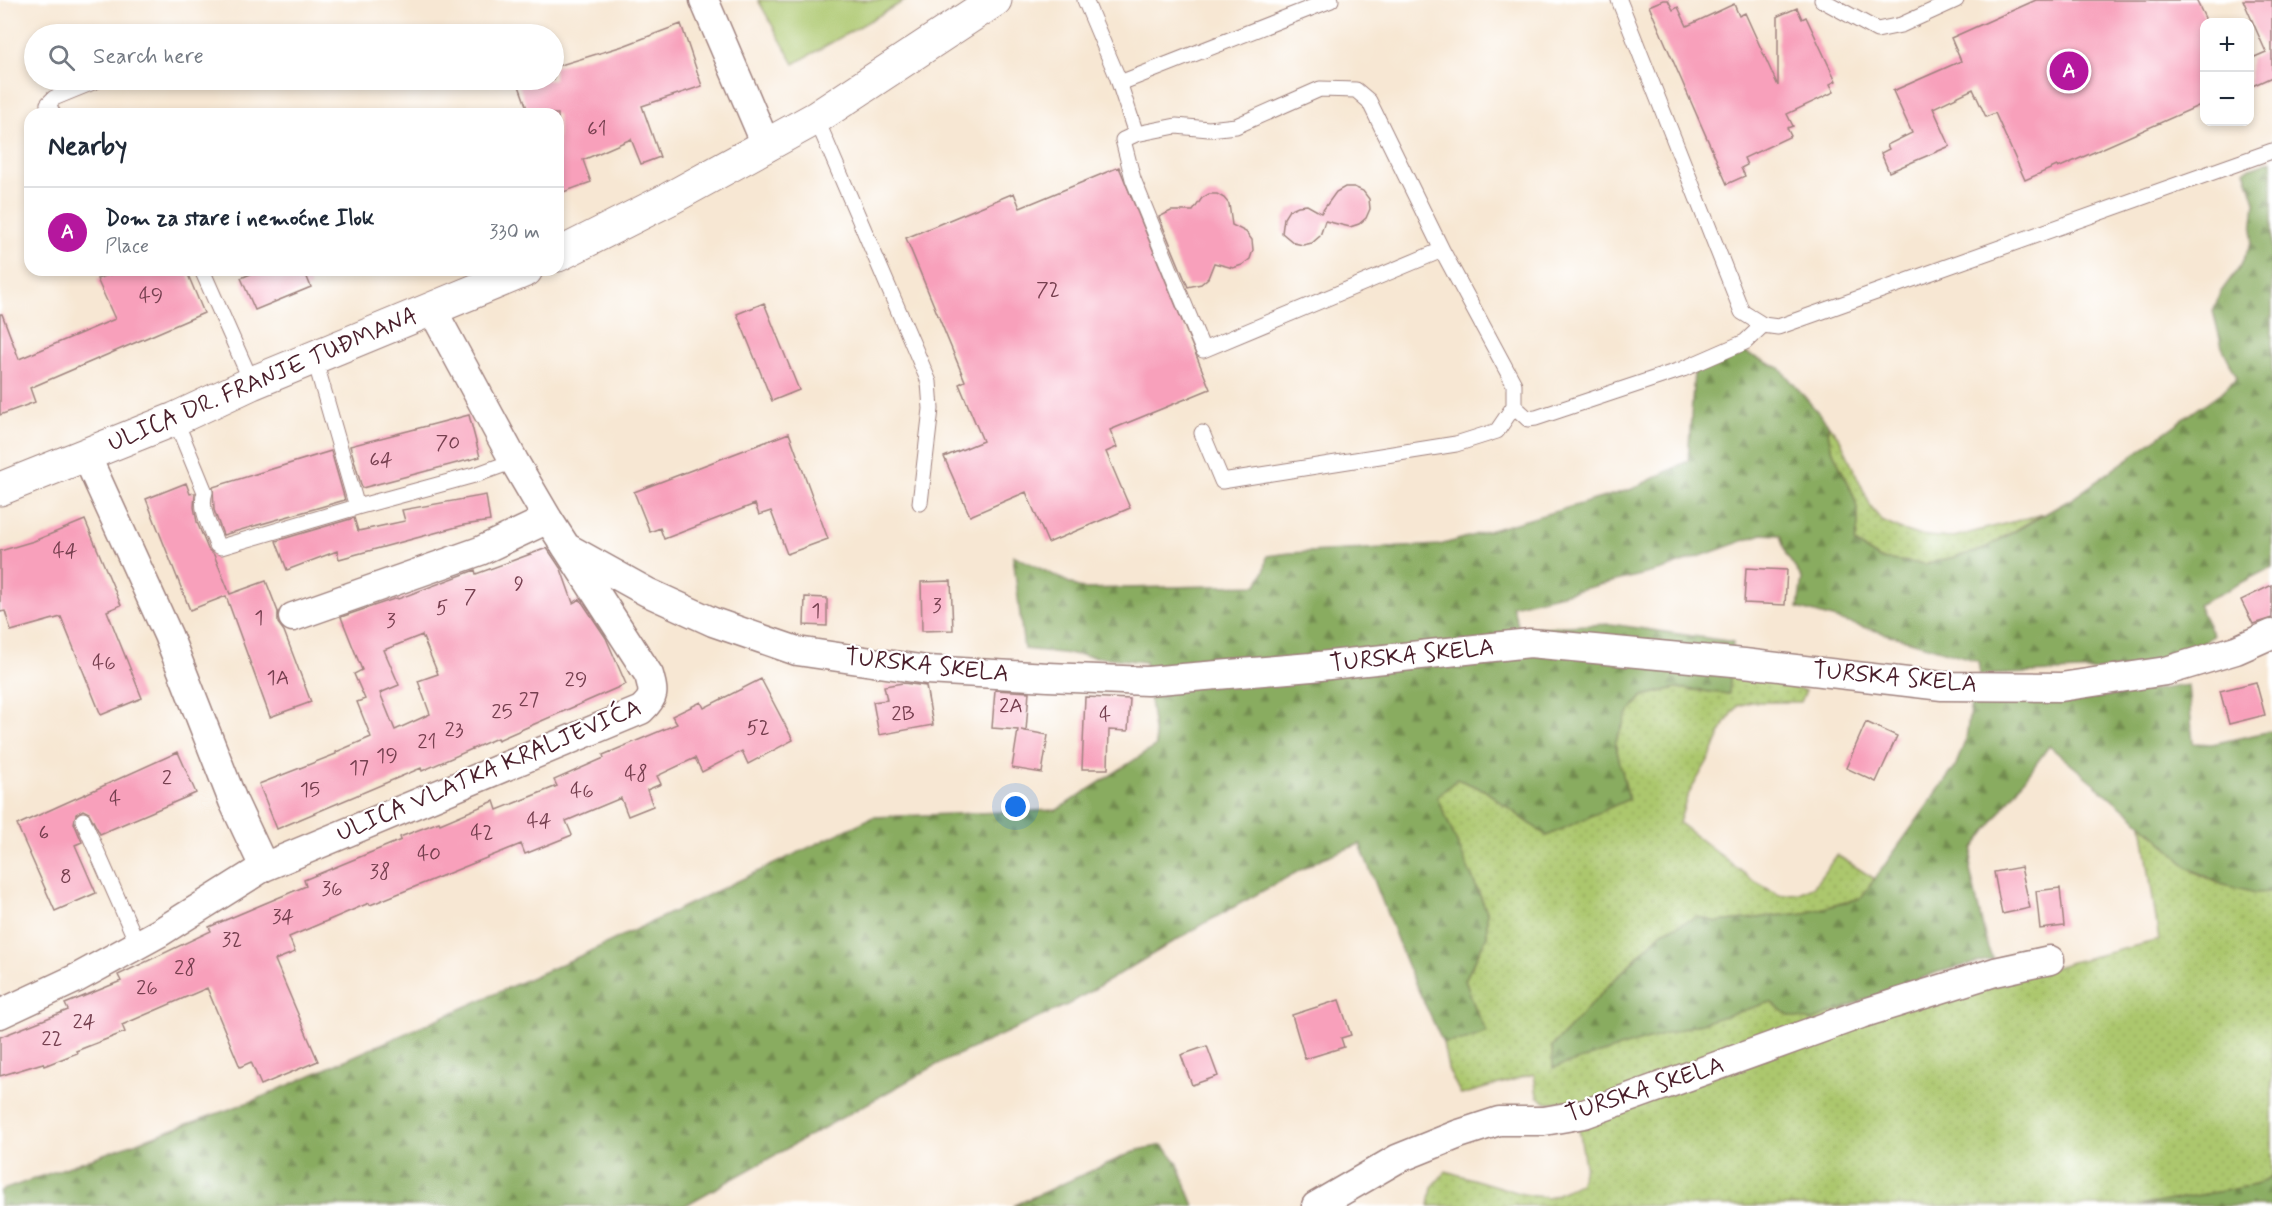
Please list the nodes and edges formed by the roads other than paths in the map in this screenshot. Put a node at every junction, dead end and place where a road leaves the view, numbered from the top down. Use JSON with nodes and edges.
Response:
{"nodes":[{"id":1,"x":704,"y":0,"type":"edge"},
{"id":2,"x":995,"y":0,"type":"edge"},
{"id":3,"x":1085,"y":0,"type":"edge"},
{"id":4,"x":1331,"y":0,"type":"edge"},
{"id":5,"x":1619,"y":0,"type":"edge"},
{"id":6,"x":1822,"y":0,"type":"edge"},
{"id":7,"x":1956,"y":0,"type":"edge"},
{"id":8,"x":1117,"y":76,"type":"junction"},
{"id":9,"x":74,"y":90,"type":"edge"},
{"id":10,"x":50,"y":108,"type":"edge"},
{"id":11,"x":816,"y":118,"type":"junction"},
{"id":12,"x":1136,"y":134,"type":"junction"},
{"id":13,"x":767,"y":147,"type":"junction"},
{"id":14,"x":2272,"y":151,"type":"edge"},
{"id":15,"x":1442,"y":250,"type":"junction"},
{"id":16,"x":564,"y":252,"type":"edge"},
{"id":17,"x":205,"y":276,"type":"edge"},
{"id":18,"x":512,"y":276,"type":"edge"},
{"id":19,"x":432,"y":309,"type":"junction"},
{"id":20,"x":1763,"y":325,"type":"junction"},
{"id":21,"x":314,"y":357,"type":"junction"},
{"id":22,"x":252,"y":383,"type":"junction"},
{"id":23,"x":1514,"y":406,"type":"junction"},
{"id":24,"x":175,"y":419,"type":"junction"},
{"id":25,"x":1202,"y":433,"type":"dead end"},
{"id":26,"x":86,"y":455,"type":"junction"},
{"id":27,"x":514,"y":461,"type":"junction"},
{"id":28,"x":0,"y":489,"type":"edge"},
{"id":29,"x":920,"y":503,"type":"dead end"},
{"id":30,"x":357,"y":507,"type":"junction"},
{"id":31,"x":548,"y":519,"type":"junction"},
{"id":32,"x":566,"y":547,"type":"junction"},
{"id":33,"x":293,"y":617,"type":"dead end"},
{"id":34,"x":2272,"y":634,"type":"edge"},
{"id":35,"x":83,"y":820,"type":"dead end"},
{"id":36,"x":264,"y":867,"type":"junction"},
{"id":37,"x":138,"y":945,"type":"junction"},
{"id":38,"x":2050,"y":960,"type":"dead end"},
{"id":39,"x":0,"y":1014,"type":"edge"},
{"id":40,"x":1316,"y":1206,"type":"edge"}],
"edges":[{"from":1,"to":13,"type":"street"},
{"from":2,"to":11,"type":"main road"},
{"from":3,"to":8,"type":"lane"},
{"from":4,"to":8,"type":"lane"},
{"from":5,"to":20,"type":"lane"},
{"from":6,"to":7,"type":"lane"},
{"from":8,"to":12,"type":"lane"},
{"from":9,"to":10,"type":"lane"},
{"from":11,"to":13,"type":"main road"},
{"from":11,"to":29,"type":"lane"},
{"from":12,"to":15,"type":"lane"},
{"from":12,"to":15,"type":"lane"},
{"from":13,"to":16,"type":"main road"},
{"from":14,"to":20,"type":"lane"},
{"from":15,"to":23,"type":"lane"},
{"from":17,"to":22,"type":"lane"},
{"from":18,"to":19,"type":"main road","name":"ULICA DR. FRANJE TUĐMANA"},
{"from":19,"to":21,"type":"main road","name":"ULICA DR. FRANJE TUĐMANA"},
{"from":19,"to":27,"type":"street","name":"ULICA VLATKA KRALJEVIĆA"},
{"from":20,"to":23,"type":"lane"},
{"from":21,"to":22,"type":"main road","name":"ULICA DR. FRANJE TUĐMANA"},
{"from":21,"to":30,"type":"lane"},
{"from":22,"to":24,"type":"main road","name":"ULICA DR. FRANJE TUĐMANA"},
{"from":23,"to":25,"type":"lane"},
{"from":24,"to":26,"type":"main road","name":"ULICA DR. FRANJE TUĐMANA"},
{"from":24,"to":30,"type":"lane"},
{"from":26,"to":28,"type":"main road","name":"ULICA DR. FRANJE TUĐMANA"},
{"from":26,"to":36,"type":"street"},
{"from":27,"to":30,"type":"lane"},
{"from":27,"to":31,"type":"street","name":"ULICA VLATKA KRALJEVIĆA"},
{"from":31,"to":32,"type":"street","name":"ULICA VLATKA KRALJEVIĆA"},
{"from":31,"to":33,"type":"street"},
{"from":32,"to":34,"type":"street","name":"TURSKA SKELA"},
{"from":32,"to":36,"type":"street","name":"ULICA VLATKA KRALJEVIĆA"},
{"from":35,"to":37,"type":"lane"},
{"from":36,"to":37,"type":"street","name":"ULICA VLATKA KRALJEVIĆA"},
{"from":37,"to":39,"type":"street","name":"ULICA VLATKA KRALJEVIĆA"},
{"from":38,"to":40,"type":"street","name":"TURSKA SKELA"}]}
